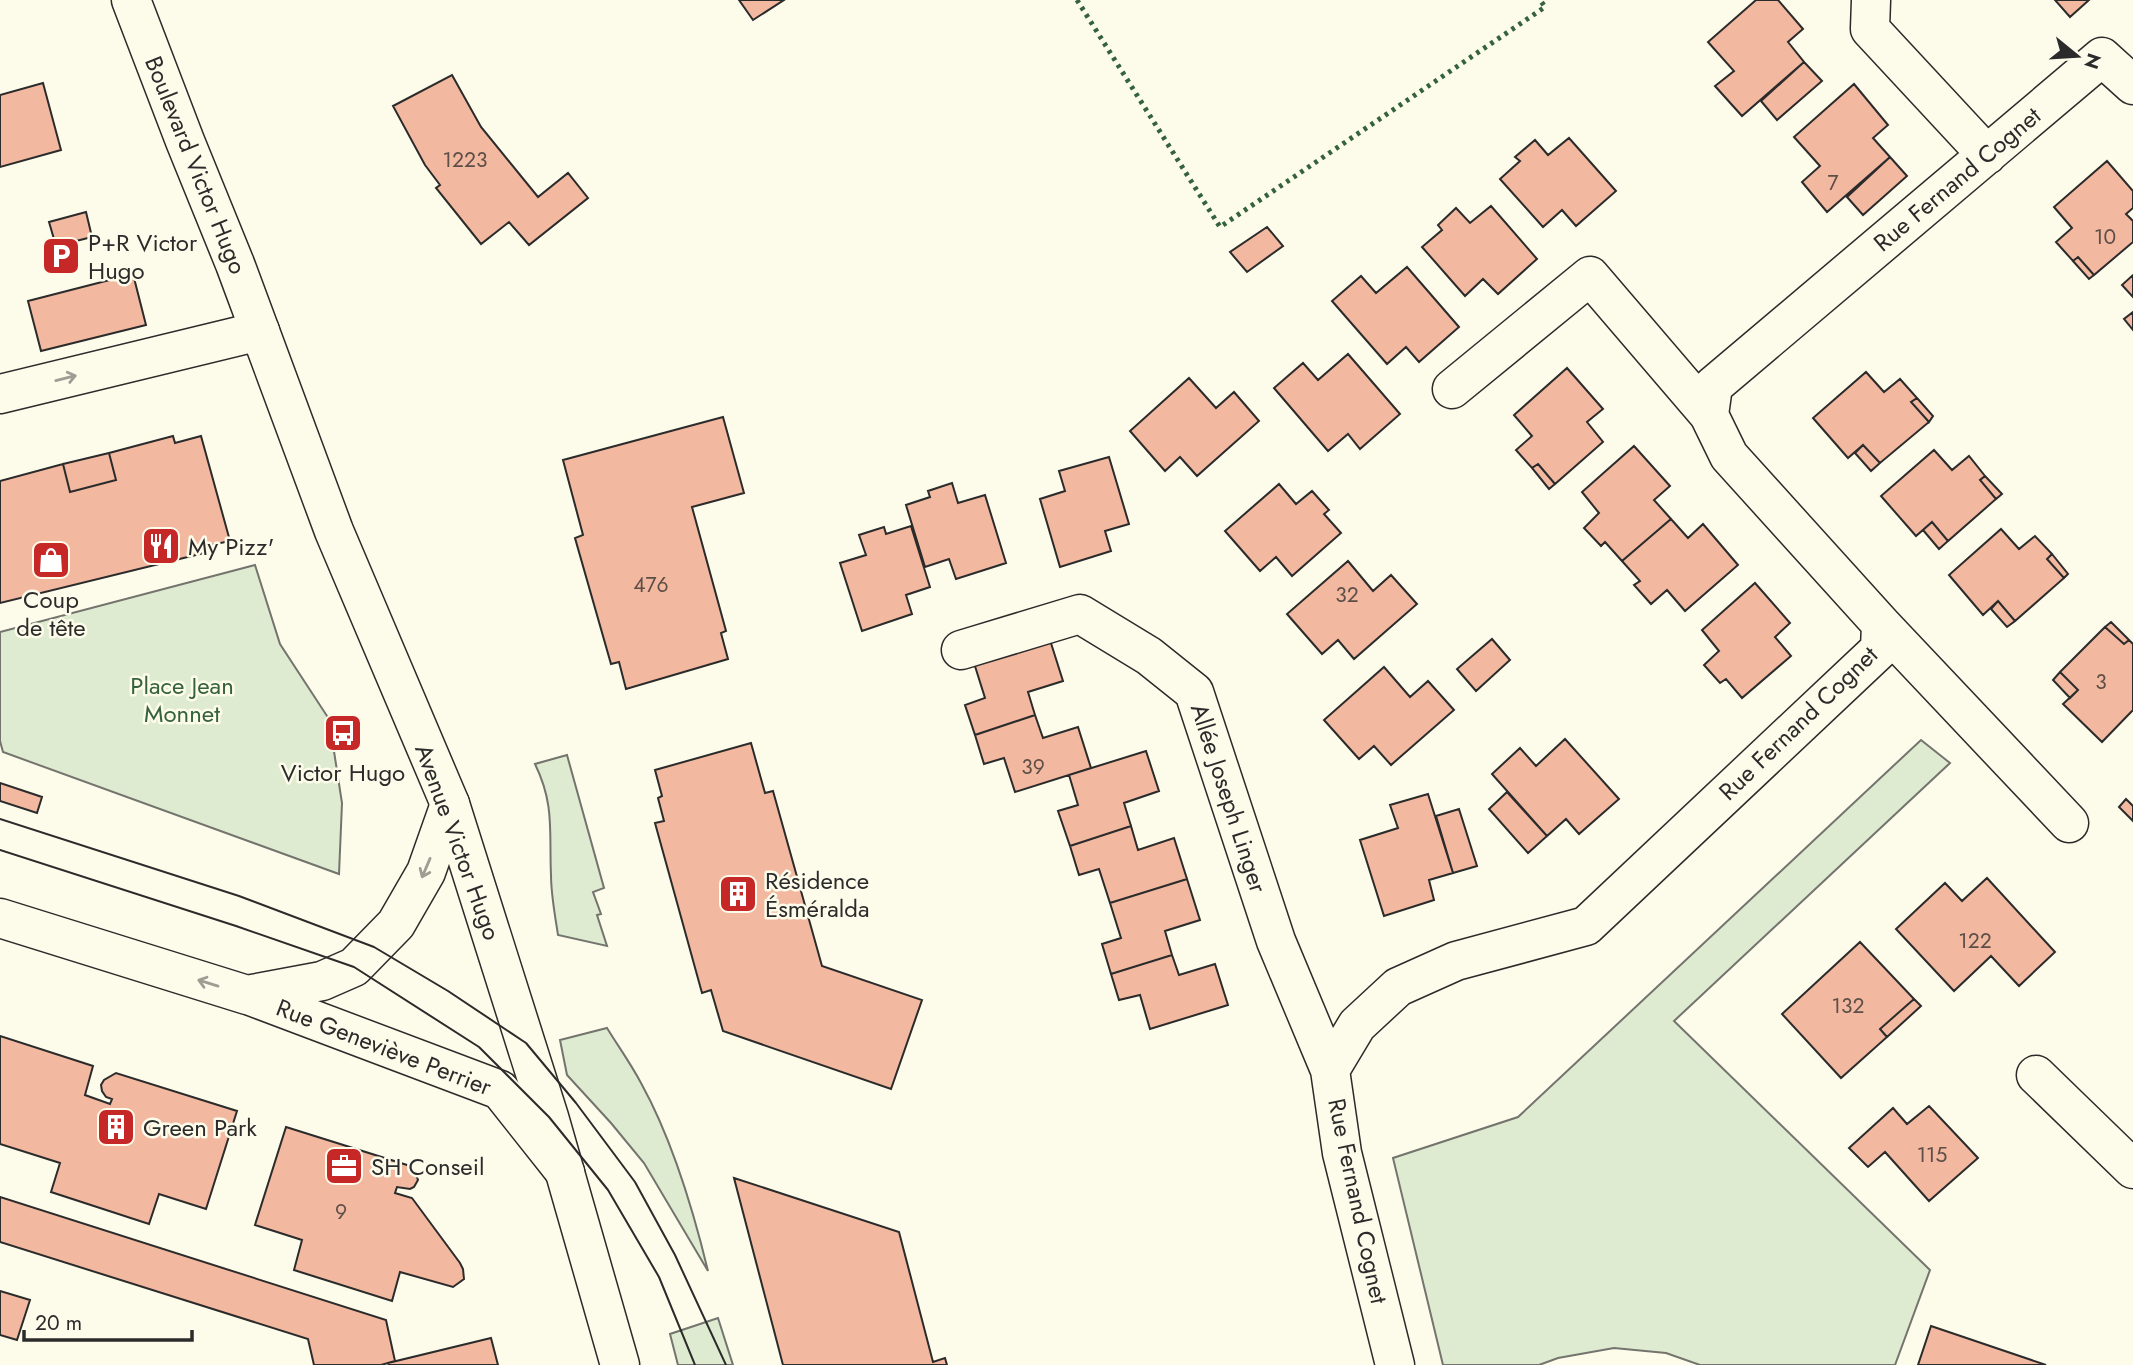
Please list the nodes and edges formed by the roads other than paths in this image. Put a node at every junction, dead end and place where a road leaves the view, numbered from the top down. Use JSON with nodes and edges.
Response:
{"nodes":[{"id":1,"x":131,"y":0,"type":"edge"},
{"id":2,"x":1871,"y":0,"type":"edge"},
{"id":3,"x":2133,"y":85,"type":"edge"},
{"id":4,"x":1987,"y":155,"type":"junction"},
{"id":5,"x":260,"y":331,"type":"junction"},
{"id":6,"x":1452,"y":389,"type":"dead end"},
{"id":7,"x":0,"y":394,"type":"edge"},
{"id":8,"x":1709,"y":415,"type":"junction"},
{"id":9,"x":1881,"y":624,"type":"junction"},
{"id":10,"x":961,"y":650,"type":"dead end"},
{"id":11,"x":450,"y":804,"type":"junction"},
{"id":12,"x":2069,"y":823,"type":"dead end"},
{"id":13,"x":0,"y":918,"type":"edge"},
{"id":14,"x":247,"y":995,"type":"junction"},
{"id":15,"x":1330,"y":1070,"type":"junction"},
{"id":16,"x":2036,"y":1075,"type":"dead end"},
{"id":17,"x":2133,"y":1169,"type":"edge"},
{"id":18,"x":566,"y":1174,"type":"junction"},
{"id":19,"x":620,"y":1365,"type":"edge"},
{"id":20,"x":1395,"y":1365,"type":"edge"}],
"edges":[{"from":1,"to":5,"type":"street","name":"Boulevard Victor Hugo"},
{"from":2,"to":4,"type":"street"},
{"from":3,"to":4,"type":"street","name":"Rue Fernand Cognet"},
{"from":4,"to":8,"type":"street","name":"Rue Fernand Cognet"},
{"from":7,"to":5,"type":"street","one_way":true},
{"from":5,"to":11,"type":"street","name":"Avenue Victor Hugo"},
{"from":6,"to":8,"type":"street"},
{"from":8,"to":9,"type":"street","name":"Rue Fernand Cognet"},
{"from":9,"to":12,"type":"street"},
{"from":9,"to":15,"type":"street","name":"Rue Fernand Cognet"},
{"from":10,"to":15,"type":"street","name":"Allée Joseph Linger"},
{"from":11,"to":14,"type":"street","name":"Rue Geneviève Perrier","one_way":true},
{"from":11,"to":18,"type":"street","name":"Avenue Victor Hugo"},
{"from":14,"to":13,"type":"street","name":"Rue Geneviève Perrier","one_way":true},
{"from":14,"to":18,"type":"street","name":"Rue Geneviève Perrier"},
{"from":15,"to":20,"type":"street","name":"Rue Fernand Cognet"},
{"from":16,"to":17,"type":"street"},
{"from":18,"to":19,"type":"street","name":"Avenue Victor Hugo"}]}
